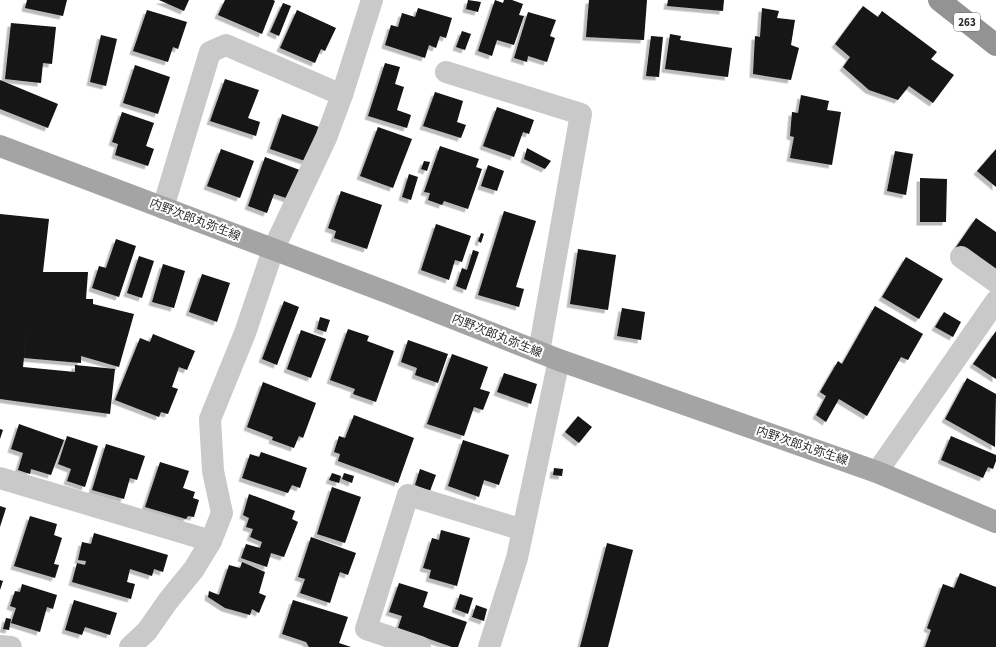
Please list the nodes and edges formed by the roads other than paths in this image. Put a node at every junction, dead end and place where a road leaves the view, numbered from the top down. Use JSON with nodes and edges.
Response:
{"nodes":[{"id":1,"x":372,"y":0,"type":"edge"},
{"id":2,"x":939,"y":0,"type":"edge"},
{"id":3,"x":996,"y":44,"type":"edge"},
{"id":4,"x":446,"y":72,"type":"dead end"},
{"id":5,"x":342,"y":95,"type":"junction"},
{"id":6,"x":0,"y":146,"type":"edge"},
{"id":7,"x":163,"y":208,"type":"junction"},
{"id":8,"x":273,"y":250,"type":"junction"},
{"id":9,"x":961,"y":257,"type":"dead end"},
{"id":10,"x":996,"y":282,"type":"edge"},
{"id":11,"x":996,"y":301,"type":"edge"},
{"id":12,"x":539,"y":352,"type":"junction"},
{"id":13,"x":559,"y":360,"type":"junction"},
{"id":14,"x":877,"y":472,"type":"junction"},
{"id":15,"x":0,"y":478,"type":"edge"},
{"id":16,"x":996,"y":522,"type":"edge"},
{"id":17,"x":523,"y":530,"type":"junction"},
{"id":18,"x":211,"y":541,"type":"junction"},
{"id":19,"x":0,"y":646,"type":"edge"},
{"id":20,"x":11,"y":647,"type":"edge"},
{"id":21,"x":130,"y":647,"type":"edge"},
{"id":22,"x":420,"y":647,"type":"edge"},
{"id":23,"x":489,"y":647,"type":"edge"}],
"edges":[{"from":1,"to":5,"type":"street"},
{"from":2,"to":3,"type":"highway","number":"263"},
{"from":4,"to":12,"type":"street"},
{"from":5,"to":7,"type":"street"},
{"from":5,"to":8,"type":"street"},
{"from":6,"to":7,"type":"main road","name":"内野次郎丸弥生線"},
{"from":7,"to":8,"type":"main road","name":"内野次郎丸弥生線"},
{"from":8,"to":12,"type":"main road","name":"内野次郎丸弥生線"},
{"from":8,"to":18,"type":"street"},
{"from":9,"to":10,"type":"street"},
{"from":11,"to":14,"type":"street"},
{"from":12,"to":13,"type":"main road","name":"内野次郎丸弥生線"},
{"from":13,"to":14,"type":"main road","name":"内野次郎丸弥生線"},
{"from":13,"to":17,"type":"street"},
{"from":14,"to":16,"type":"main road","name":"内野次郎丸弥生線"},
{"from":15,"to":18,"type":"street"},
{"from":17,"to":22,"type":"street"},
{"from":17,"to":23,"type":"street"},
{"from":18,"to":21,"type":"street"},
{"from":19,"to":20,"type":"street"}]}
